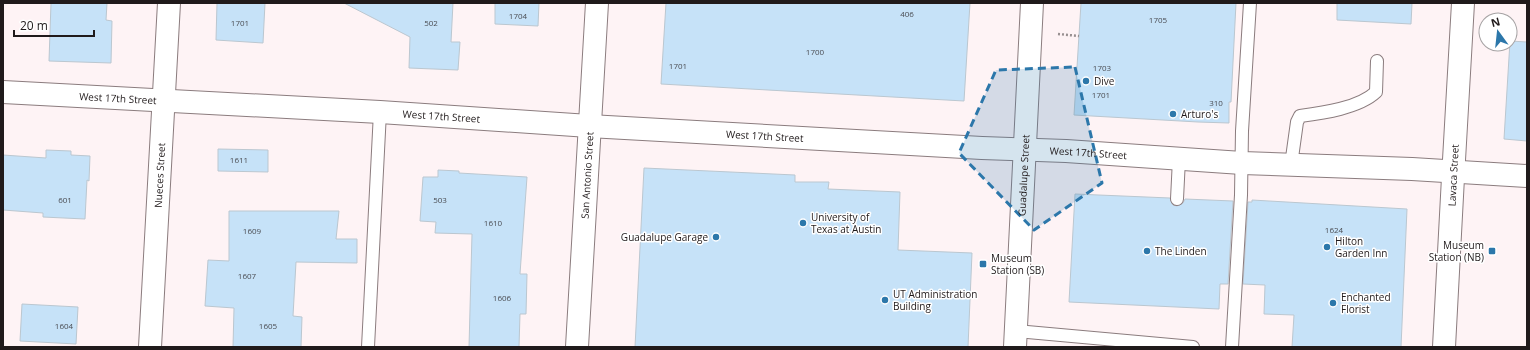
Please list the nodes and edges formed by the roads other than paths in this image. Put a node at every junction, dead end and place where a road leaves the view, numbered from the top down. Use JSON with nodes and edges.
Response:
{"nodes":[{"id":1,"x":169,"y":3,"type":"edge"},
{"id":2,"x":597,"y":3,"type":"edge"},
{"id":3,"x":1032,"y":3,"type":"edge"},
{"id":4,"x":1250,"y":3,"type":"edge"},
{"id":5,"x":1463,"y":3,"type":"edge"},
{"id":6,"x":1377,"y":61,"type":"dead end"},
{"id":7,"x":3,"y":92,"type":"edge"},
{"id":8,"x":163,"y":101,"type":"junction"},
{"id":9,"x":380,"y":112,"type":"junction"},
{"id":10,"x":589,"y":126,"type":"junction"},
{"id":11,"x":1024,"y":150,"type":"junction"},
{"id":12,"x":1179,"y":159,"type":"junction"},
{"id":13,"x":1242,"y":163,"type":"junction"},
{"id":14,"x":1291,"y":165,"type":"junction"},
{"id":15,"x":1453,"y":171,"type":"junction"},
{"id":16,"x":1527,"y":176,"type":"edge"},
{"id":17,"x":1177,"y":198,"type":"dead end"},
{"id":18,"x":1015,"y":339,"type":"edge"},
{"id":19,"x":150,"y":347,"type":"edge"},
{"id":20,"x":368,"y":347,"type":"edge"},
{"id":21,"x":577,"y":347,"type":"edge"},
{"id":22,"x":1193,"y":347,"type":"edge"},
{"id":23,"x":1232,"y":347,"type":"edge"},
{"id":24,"x":1444,"y":347,"type":"edge"}],
"edges":[{"from":1,"to":8,"type":"street","name":"Nueces Street"},
{"from":2,"to":10,"type":"street","name":"San Antonio Street"},
{"from":3,"to":11,"type":"street","name":"Guadalupe Street"},
{"from":4,"to":13,"type":"lane"},
{"from":5,"to":15,"type":"street","name":"Lavaca Street"},
{"from":6,"to":14,"type":"lane"},
{"from":7,"to":8,"type":"street","name":"West 17th Street"},
{"from":8,"to":9,"type":"street","name":"West 17th Street"},
{"from":8,"to":19,"type":"street","name":"Nueces Street"},
{"from":9,"to":10,"type":"street","name":"West 17th Street"},
{"from":9,"to":20,"type":"lane"},
{"from":10,"to":11,"type":"street","name":"West 17th Street"},
{"from":10,"to":21,"type":"street","name":"San Antonio Street"},
{"from":11,"to":12,"type":"street","name":"West 17th Street"},
{"from":11,"to":18,"type":"street","name":"Guadalupe Street"},
{"from":12,"to":13,"type":"street","name":"West 17th Street"},
{"from":12,"to":17,"type":"lane"},
{"from":13,"to":14,"type":"street","name":"West 17th Street"},
{"from":13,"to":23,"type":"lane"},
{"from":14,"to":15,"type":"street","name":"West 17th Street"},
{"from":15,"to":16,"type":"street","name":"West 17th Street"},
{"from":15,"to":24,"type":"street","name":"Lavaca Street"},
{"from":18,"to":22,"type":"lane"}]}
